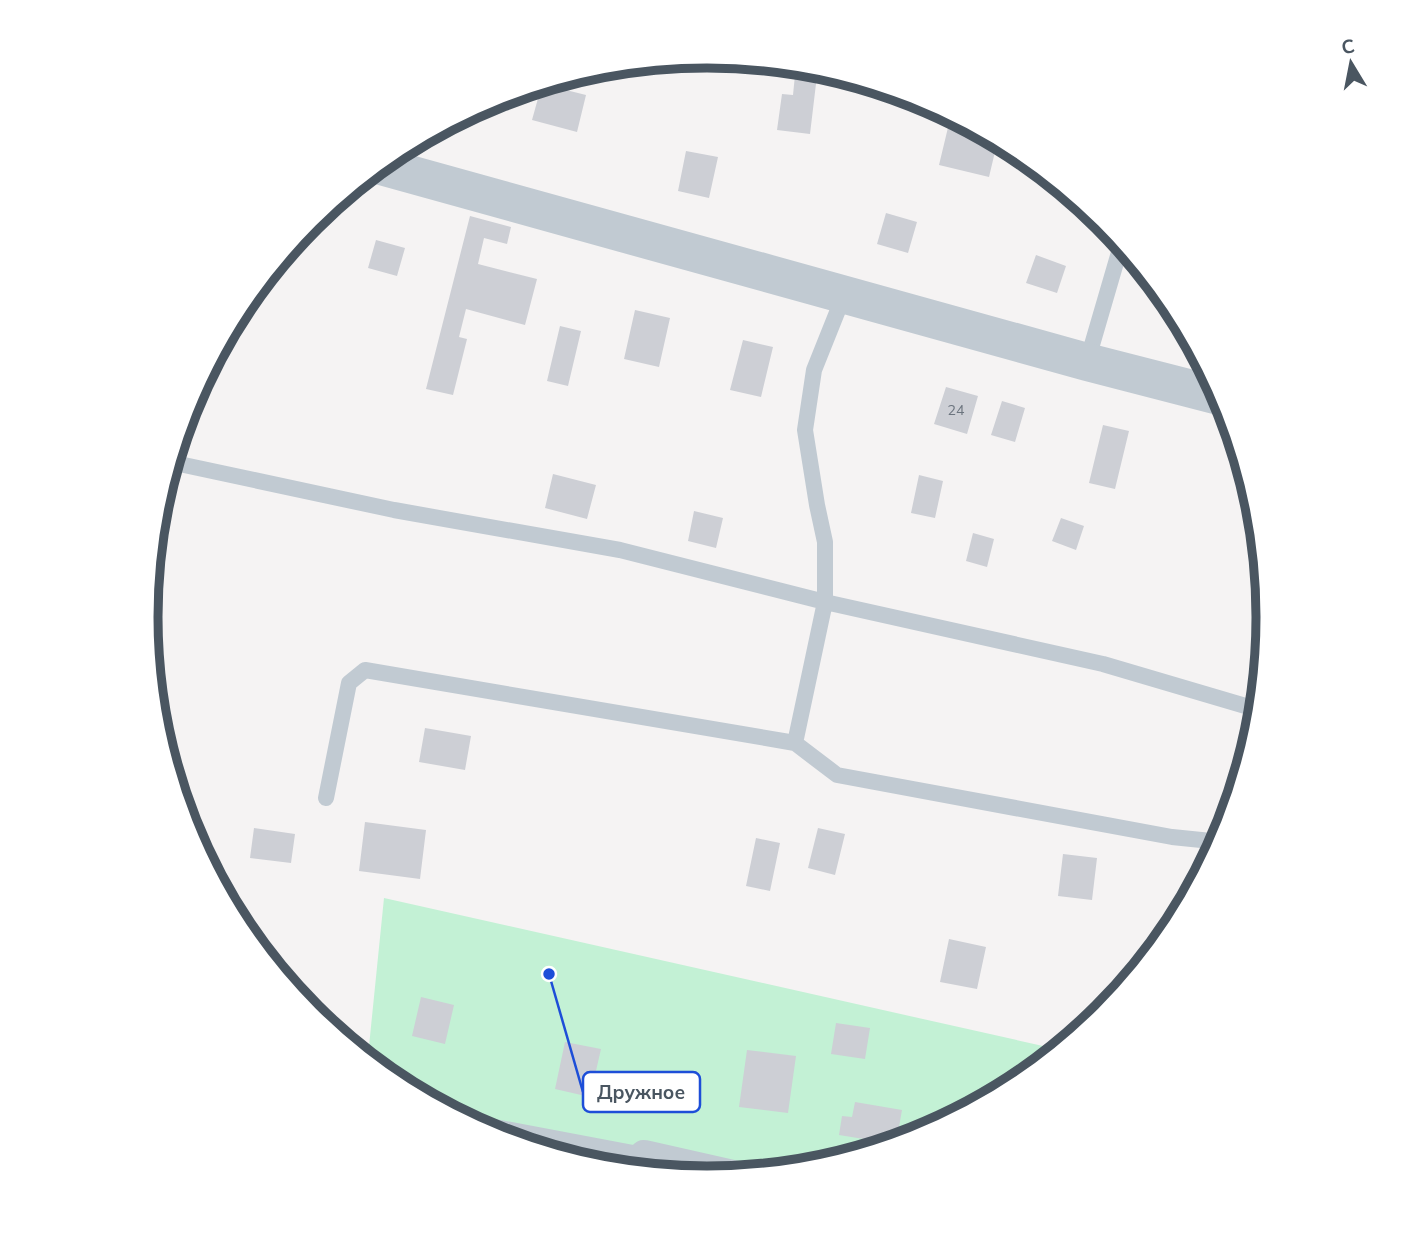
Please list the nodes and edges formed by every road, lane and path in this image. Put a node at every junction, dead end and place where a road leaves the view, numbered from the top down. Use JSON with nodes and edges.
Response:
{"nodes":[{"id":1,"x":391,"y":169,"type":"edge"},
{"id":2,"x":1119,"y":254,"type":"edge"},
{"id":3,"x":844,"y":295,"type":"junction"},
{"id":4,"x":1087,"y":362,"type":"junction"},
{"id":5,"x":1208,"y":393,"type":"edge"},
{"id":6,"x":180,"y":464,"type":"edge"},
{"id":7,"x":825,"y":603,"type":"junction"},
{"id":8,"x":1249,"y":707,"type":"edge"},
{"id":9,"x":795,"y":743,"type":"junction"},
{"id":10,"x":326,"y":798,"type":"dead end"},
{"id":11,"x":1208,"y":841,"type":"edge"},
{"id":12,"x":525,"y":1136,"type":"edge"},
{"id":13,"x":628,"y":1161,"type":"edge"}],
"edges":[{"from":1,"to":3,"type":"street"},
{"from":2,"to":4,"type":"lane"},
{"from":3,"to":4,"type":"street"},
{"from":3,"to":7,"type":"lane"},
{"from":4,"to":5,"type":"street"},
{"from":6,"to":7,"type":"lane"},
{"from":7,"to":8,"type":"lane"},
{"from":7,"to":9,"type":"lane"},
{"from":9,"to":10,"type":"lane"},
{"from":9,"to":11,"type":"lane"},
{"from":12,"to":13,"type":"lane"}]}
